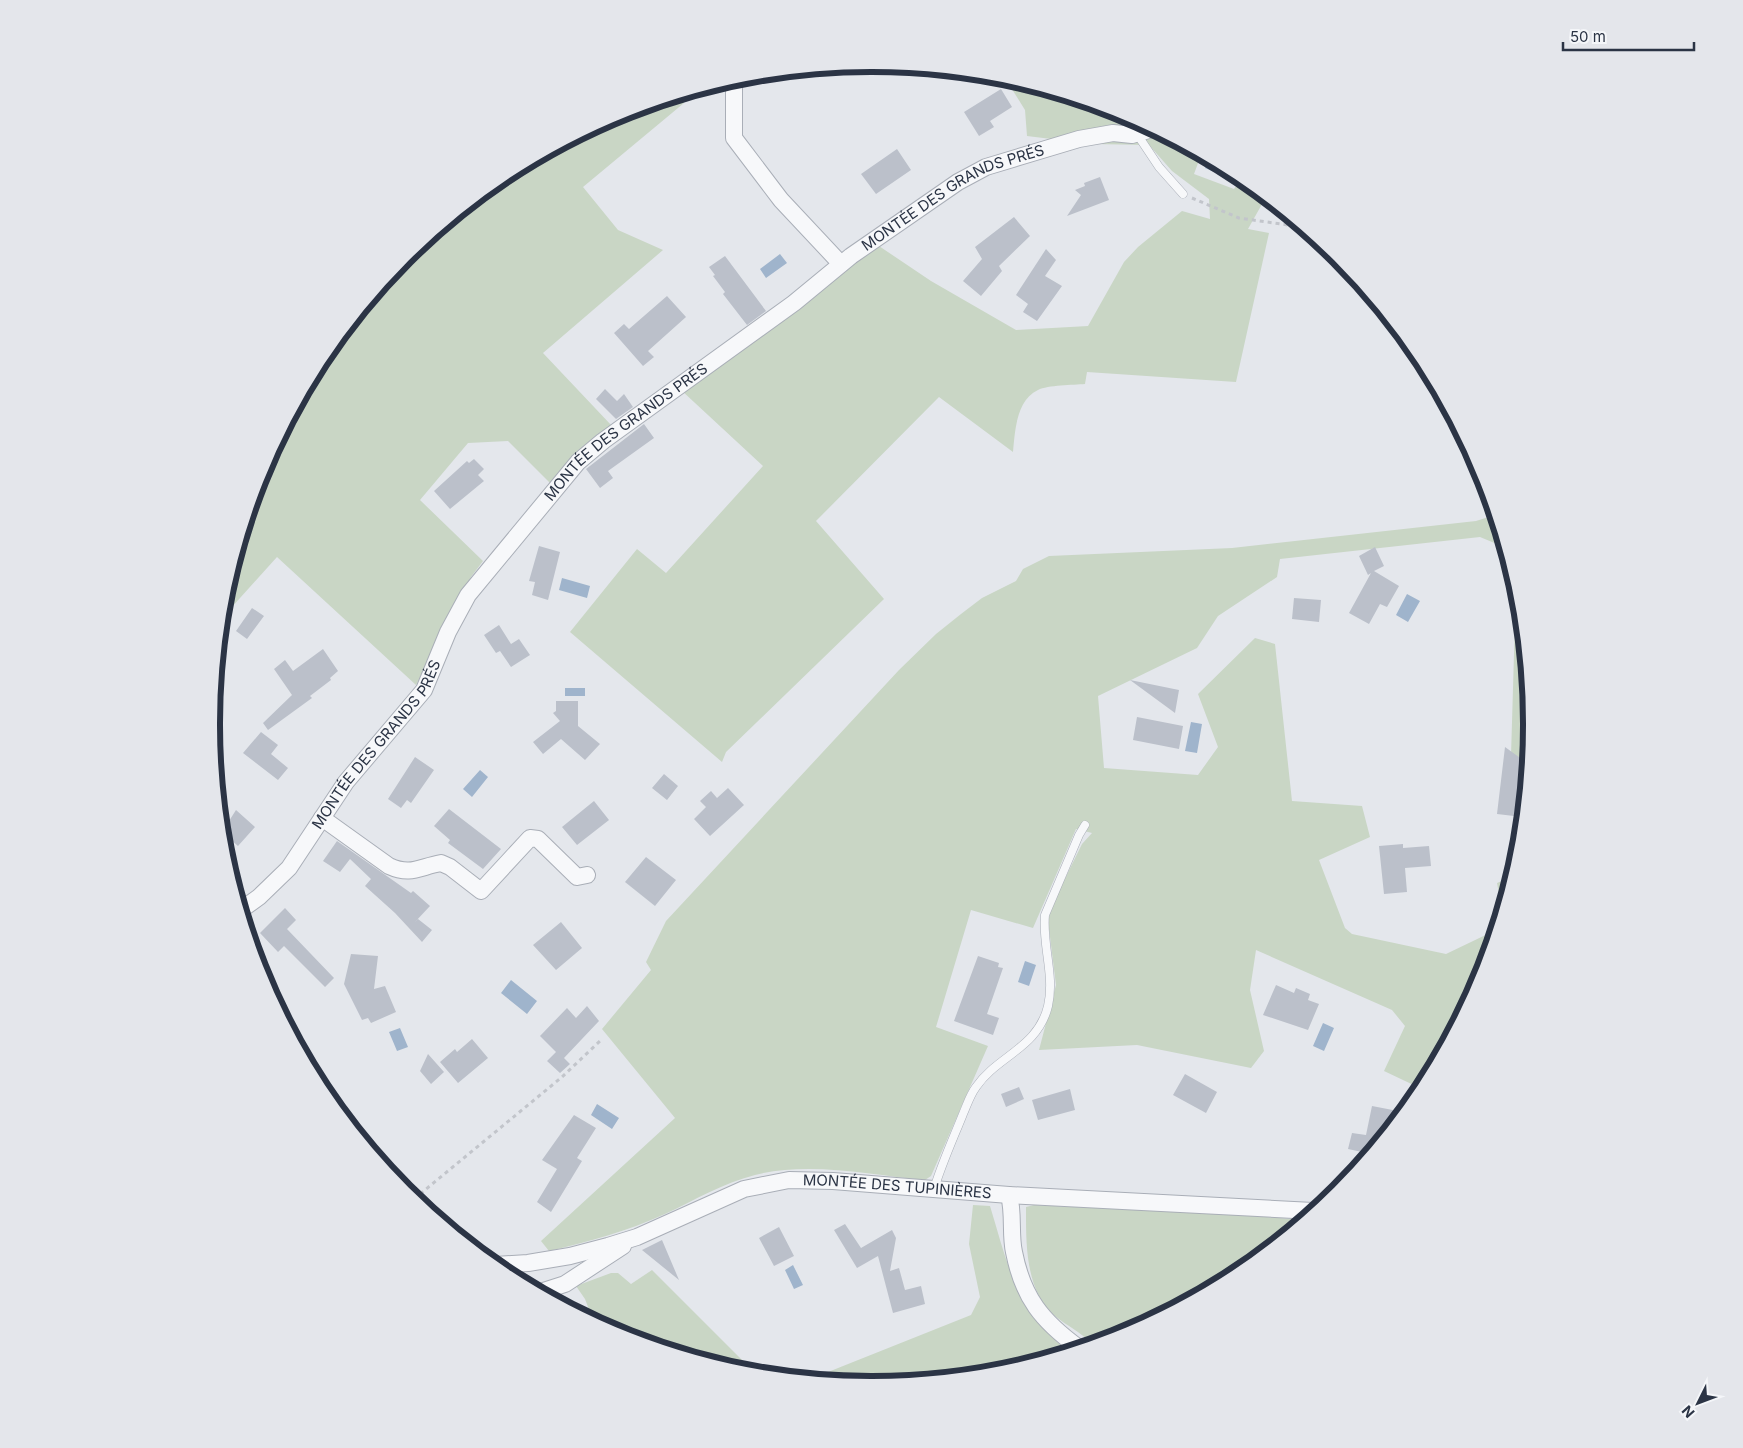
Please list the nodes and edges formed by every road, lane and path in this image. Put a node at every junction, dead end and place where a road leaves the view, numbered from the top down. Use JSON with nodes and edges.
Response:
{"nodes":[{"id":1,"x":734,"y":87,"type":"edge"},
{"id":2,"x":1141,"y":131,"type":"edge"},
{"id":3,"x":1146,"y":134,"type":"edge"},
{"id":4,"x":1183,"y":194,"type":"joint"},
{"id":5,"x":1290,"y":225,"type":"edge"},
{"id":6,"x":840,"y":264,"type":"junction"},
{"id":7,"x":322,"y":818,"type":"junction"},
{"id":8,"x":1085,"y":825,"type":"dead end"},
{"id":9,"x":586,"y":874,"type":"dead end"},
{"id":10,"x":246,"y":906,"type":"edge"},
{"id":11,"x":602,"y":1039,"type":"dead end"},
{"id":12,"x":934,"y":1189,"type":"junction"},
{"id":13,"x":420,"y":1194,"type":"edge"},
{"id":14,"x":1009,"y":1195,"type":"junction"},
{"id":15,"x":1305,"y":1211,"type":"edge"},
{"id":16,"x":637,"y":1237,"type":"junction"},
{"id":17,"x":508,"y":1265,"type":"edge"},
{"id":18,"x":548,"y":1289,"type":"edge"},
{"id":19,"x":1073,"y":1343,"type":"edge"}],
"edges":[{"from":1,"to":6,"type":"street"},
{"from":2,"to":6,"type":"street","name":"MONTÉE DES GRANDS PRÉS"},
{"from":3,"to":4,"type":"lane"},
{"from":4,"to":5,"type":"path"},
{"from":6,"to":7,"type":"street","name":"MONTÉE DES GRANDS PRÉS"},
{"from":7,"to":9,"type":"street"},
{"from":7,"to":10,"type":"street","name":"MONTÉE DES GRANDS PRÉS"},
{"from":8,"to":12,"type":"lane"},
{"from":11,"to":13,"type":"path"},
{"from":12,"to":14,"type":"street","name":"MONTÉE DES TUPINIÈRES"},
{"from":12,"to":16,"type":"street","name":"MONTÉE DES TUPINIÈRES"},
{"from":14,"to":15,"type":"street","name":"MONTÉE DES TUPINIÈRES"},
{"from":14,"to":19,"type":"street"},
{"from":16,"to":17,"type":"street","name":"MONTÉE DES TUPINIÈRES"},
{"from":16,"to":18,"type":"street"}]}
